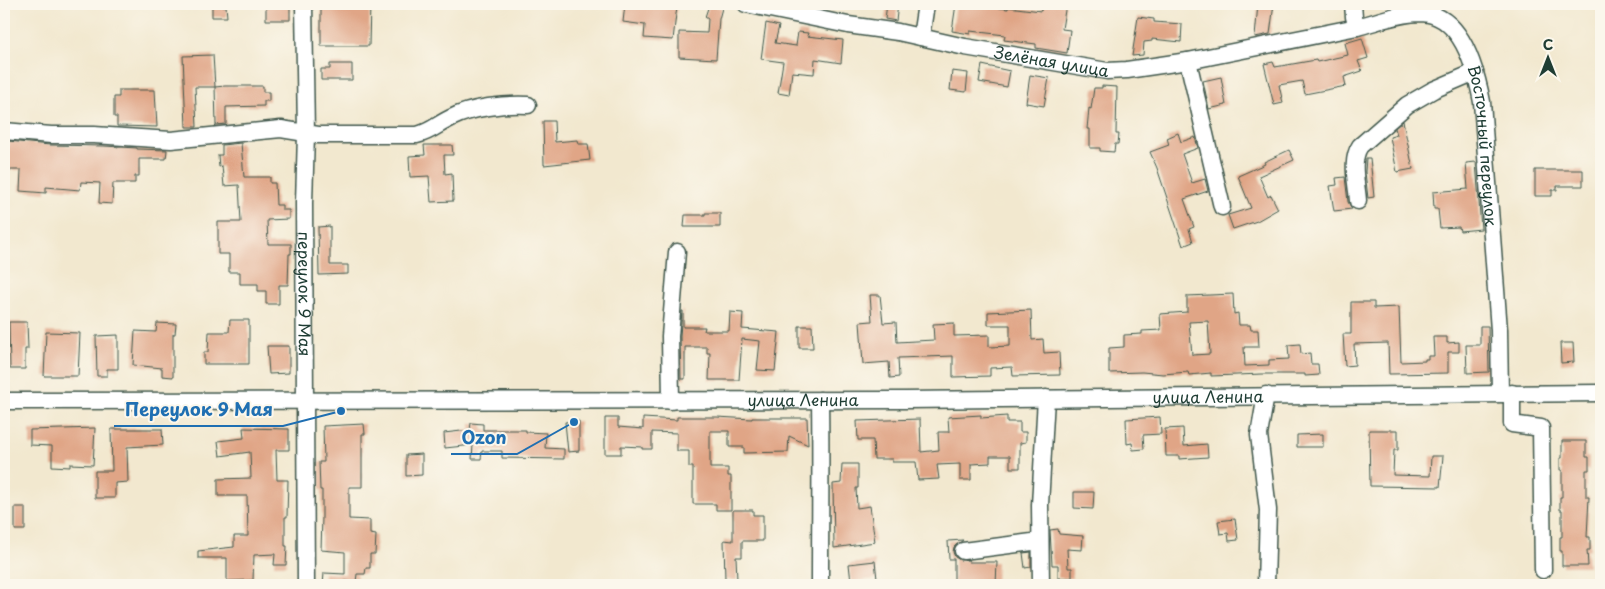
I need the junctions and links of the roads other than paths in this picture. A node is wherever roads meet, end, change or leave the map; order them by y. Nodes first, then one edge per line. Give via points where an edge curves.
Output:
1 (304, 4) edge
2 (746, 4) edge
3 (926, 4) edge
4 (1353, 4) edge
5 (1357, 27) junction
6 (921, 37) junction
7 (1188, 61) junction
8 (1475, 72) junction
9 (528, 105) dead end
10 (4, 131) edge
11 (306, 134) junction
12 (1358, 201) dead end
13 (1222, 207) dead end
14 (677, 252) dead end
15 (1506, 393) junction
16 (1601, 393) edge
17 (1266, 395) junction
18 (1046, 398) junction
19 (4, 400) edge
20 (820, 400) junction
21 (670, 401) junction
22 (304, 402) junction
23 (1040, 541) junction
24 (963, 551) dead end
25 (1543, 570) dead end
26 (306, 585) edge
27 (820, 585) edge
28 (1042, 585) edge
29 (1266, 585) edge

1 - 11 street, переулок 9 Мая
2 - 6 street, Зелёная улица
3 - 6 street
4 - 5 street
5 - 7 street, Зелёная улица
5 - 8 street, Восточный переулок via 1413,14 1435,16 1456,32 1468,51
6 - 7 street, Зелёная улица via 1101,70 1127,70
7 - 13 street
8 - 12 street via 1408,104 1360,146 1355,162
8 - 15 street, Восточный переулок via 1482,102
9 - 11 street via 510,104 460,114 429,132 417,135
10 - 11 street via 171,140 281,129
11 - 22 street, переулок 9 Мая
14 - 21 street via 670,336
15 - 16 street, улица Ленина
15 - 17 street, улица Ленина
15 - 25 street, Восточный переулок via 1512,424 1540,428
17 - 18 street, улица Ленина
17 - 29 street via 1258,435 1268,510
18 - 20 street, улица Ленина
18 - 23 street
19 - 22 street, улица Ленина
20 - 21 street, улица Ленина
20 - 27 street
21 - 22 street, улица Ленина
22 - 26 street, переулок 9 Мая
23 - 24 street
23 - 28 street

